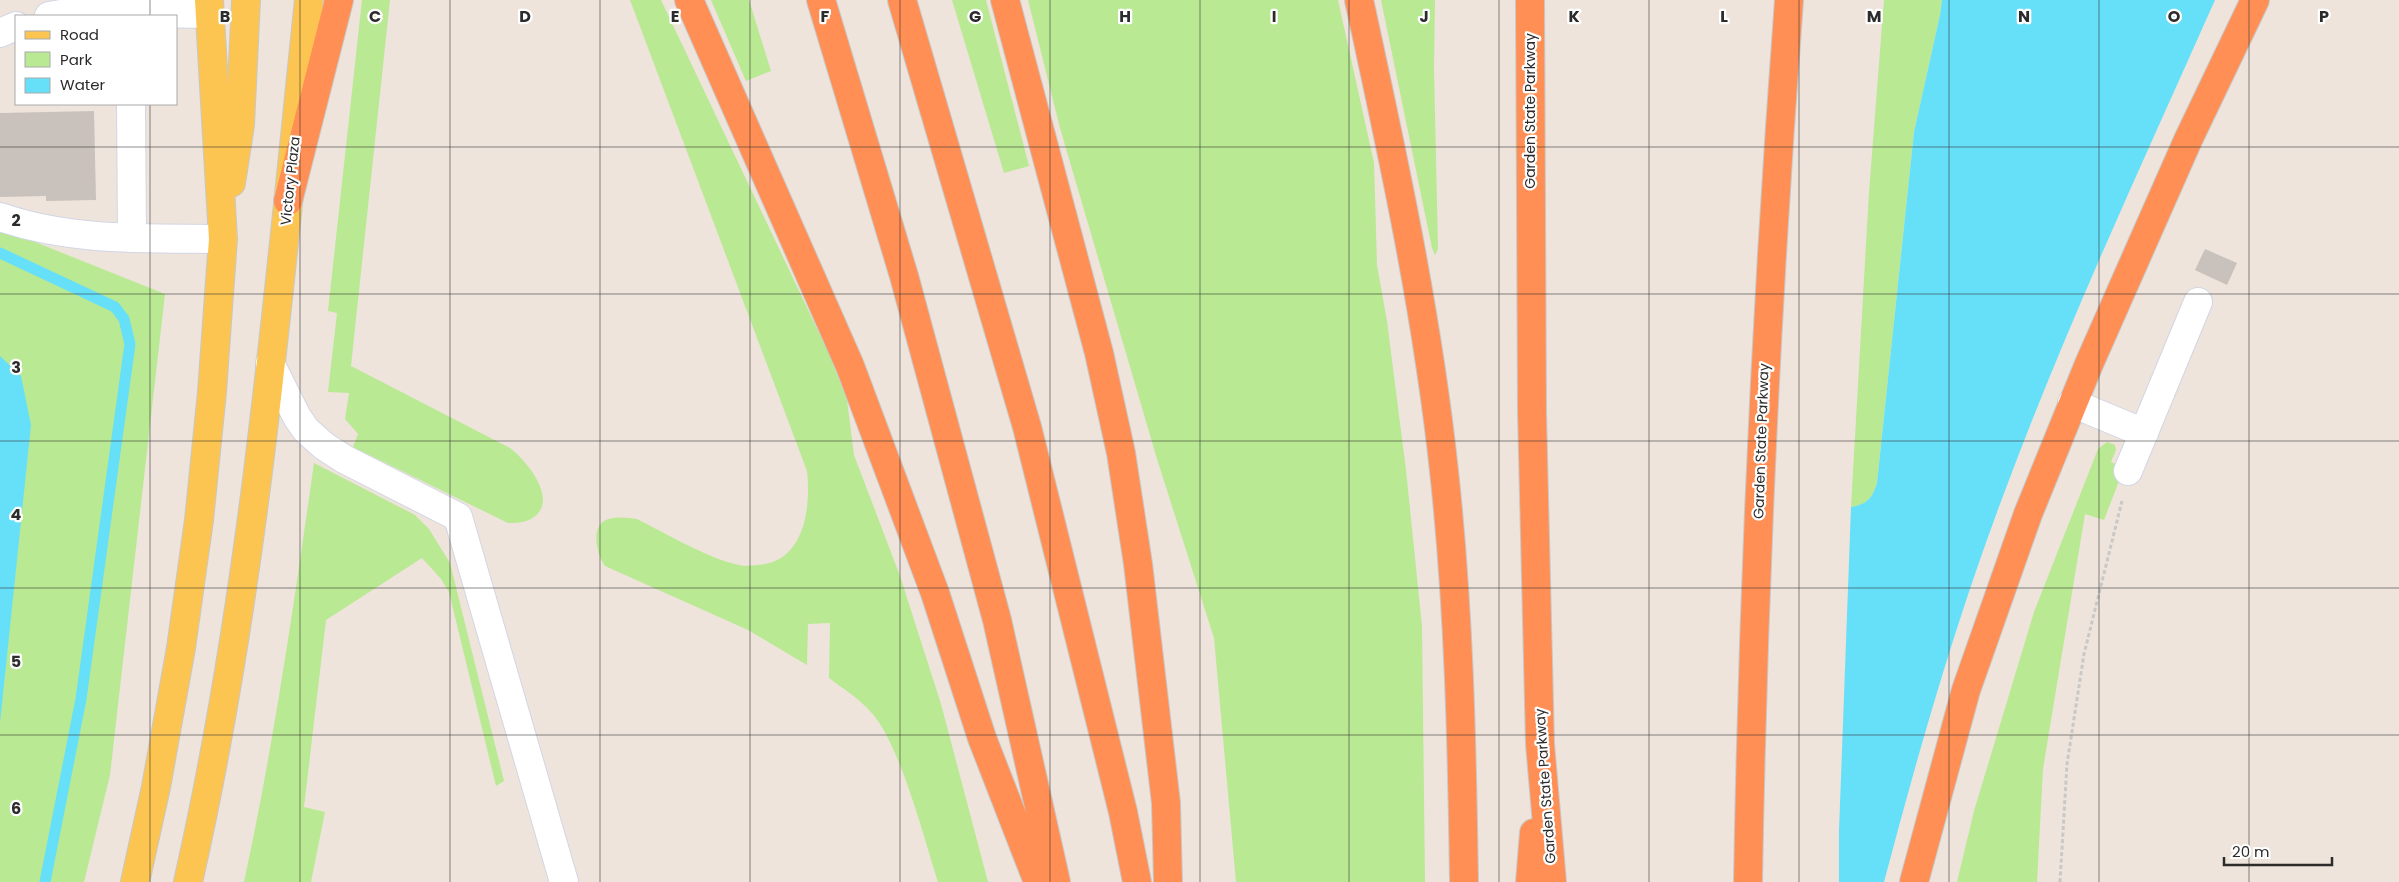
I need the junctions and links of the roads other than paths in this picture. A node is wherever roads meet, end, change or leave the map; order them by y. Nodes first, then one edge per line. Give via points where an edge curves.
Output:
1 (246, 0) edge
2 (309, 0) edge
3 (340, 0) edge
4 (689, 0) edge
5 (821, 0) edge
6 (902, 0) edge
7 (1005, 0) edge
8 (1360, 0) edge
9 (1530, 0) edge
10 (1789, 0) edge
11 (2255, 0) edge
12 (210, 7) edge
13 (56, 15) edge
14 (130, 15) edge
15 (15, 26) edge
16 (0, 33) edge
17 (131, 105) edge
18 (288, 201) junction
19 (0, 217) edge
20 (132, 238) junction
21 (223, 239) junction
22 (2198, 302) dead end
23 (270, 363) junction
24 (2072, 403) junction
25 (2144, 434) junction
26 (2128, 471) road end
27 (1540, 744) junction
28 (134, 882) edge
29 (188, 882) edge
30 (564, 882) edge
31 (1038, 882) edge
32 (1056, 882) edge
33 (1136, 882) edge
34 (1168, 882) edge
35 (1464, 882) edge
36 (1530, 882) edge
37 (1552, 882) edge
38 (1748, 882) edge
39 (1914, 882) edge

1 - 21 main road via 240,125
2 - 18 main road, Victory Plaza
3 - 18 highway
4 - 31 highway via 850,366 936,593 982,738
5 - 32 highway via 896,248 997,620
6 - 33 highway via 1027,427 1120,802
7 - 34 highway via 1099,354 1121,453 1138,564 1166,803
8 - 35 highway via 1411,246 1444,468 1457,627
9 - 27 highway, Garden State Parkway via 1532,413
10 - 38 highway, Garden State Parkway via 1760,450
11 - 24 highway via 2188,140
12 - 14 lane
12 - 21 main road
13 - 14 lane via 72,12
15 - 16 lane
17 - 20 lane
18 - 23 main road, Victory Plaza
19 - 20 lane via 58,232
20 - 21 lane
21 - 28 main road via 206,454 191,583 170,714
22 - 25 lane
23 - 29 main road, Victory Plaza via 235,642
23 - 30 lane via 297,417 324,446 458,517
24 - 25 lane
24 - 39 highway via 2024,523 1969,681
25 - 26 lane
27 - 36 highway
27 - 37 highway, Garden State Parkway

